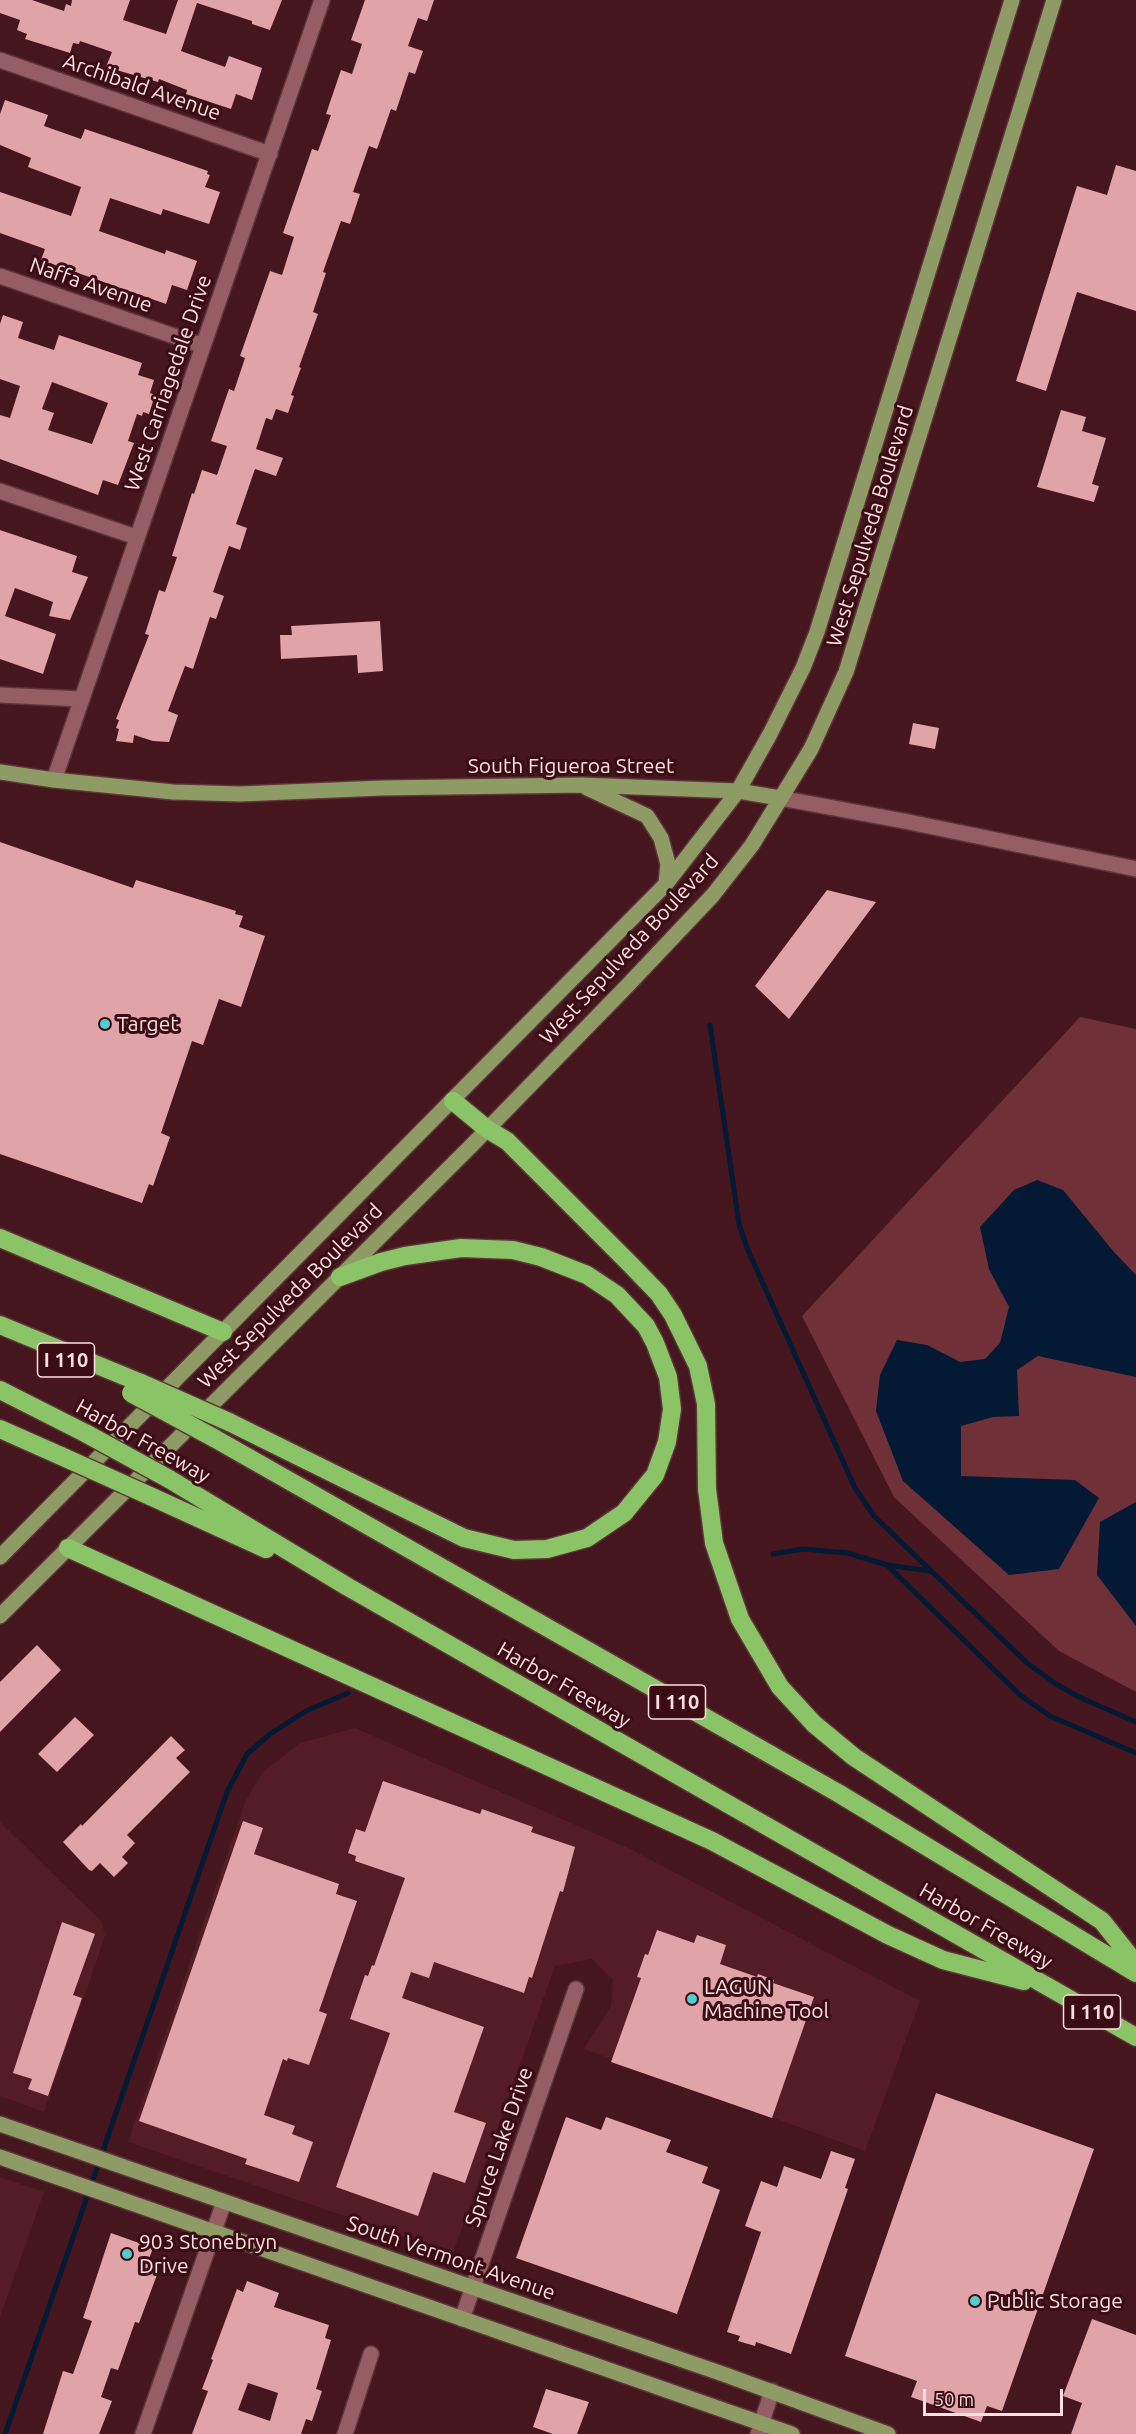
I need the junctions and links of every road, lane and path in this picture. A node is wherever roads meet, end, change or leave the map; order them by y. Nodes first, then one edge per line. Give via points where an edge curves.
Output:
1 (322, 0) edge
2 (1012, 0) edge
3 (1054, 0) edge
4 (0, 60) edge
5 (270, 154) junction
6 (0, 276) edge
7 (203, 346) junction
8 (0, 490) edge
9 (136, 537) junction
10 (0, 694) edge
11 (81, 699) junction
12 (0, 772) edge
13 (54, 780) junction
14 (582, 785) junction
15 (738, 791) junction
16 (780, 798) junction
17 (1136, 869) edge
18 (666, 884) junction
19 (453, 1101) junction
20 (487, 1129) junction
21 (0, 1238) edge
22 (340, 1277) junction
23 (0, 1326) edge
24 (223, 1332) junction
25 (136, 1388) junction
26 (0, 1390) edge
27 (0, 1429) edge
28 (68, 1548) junction
29 (0, 1557) edge
30 (348, 1587) junction
31 (0, 1616) edge
32 (1136, 1964) edge
33 (1136, 1973) edge
34 (1049, 1988) junction
35 (576, 1989) dead end
36 (1136, 2037) edge
37 (0, 2124) edge
38 (0, 2157) edge
39 (224, 2202) junction
40 (214, 2232) junction
41 (473, 2288) junction
42 (462, 2319) junction
43 (371, 2354) dead end
44 (772, 2391) junction
45 (760, 2429) edge
46 (143, 2434) edge
47 (345, 2434) edge
48 (792, 2434) edge
49 (888, 2434) edge

1 - 5 street, West Carriagedale Drive
2 - 15 main road, West Sepulveda Boulevard via 817,632 798,678
3 - 16 main road, West Sepulveda Boulevard via 846,672 811,749
4 - 5 street, Archibald Avenue
5 - 7 street, West Carriagedale Drive
6 - 7 street, Naffa Avenue
7 - 9 street, West Carriagedale Drive
8 - 9 street
9 - 11 street, West Carriagedale Drive
10 - 11 street
11 - 13 street, West Carriagedale Drive
12 - 13 main road, South Figueroa Street
13 - 14 main road, South Figueroa Street via 173,792 240,794
14 - 15 main road, South Figueroa Street
14 - 18 main road via 647,816 666,855
15 - 16 main road, South Figueroa Street
15 - 18 main road, West Sepulveda Boulevard
16 - 17 street, South Figueroa Street
16 - 20 main road, West Sepulveda Boulevard via 752,845 713,895
18 - 19 main road, West Sepulveda Boulevard
19 - 20 highway
19 - 24 main road, West Sepulveda Boulevard
20 - 22 main road, West Sepulveda Boulevard
20 - 32 highway via 507,1141 632,1265 659,1294 683,1333 698,1366 706,1404 707,1489 714,1543 740,1619 780,1687 814,1724 854,1757 1102,1921
21 - 24 highway
22 - 25 highway, bridge via 397,1258 461,1248 513,1250 586,1275 617,1295 646,1326 668,1377 672,1408 667,1442 655,1475 624,1514 587,1538 547,1549 514,1550 464,1538 229,1422
22 - 28 main road, West Sepulveda Boulevard
23 - 25 highway, Harbor Freeway / I 110
24 - 29 main road, West Sepulveda Boulevard
25 - 33 highway, Harbor Freeway / I 110, bridge via 214,1438 838,1793
26 - 30 highway, Harbor Freeway / I 110, bridge via 169,1479
27 - 30 highway, bridge
28 - 31 main road, West Sepulveda Boulevard
28 - 34 highway via 712,1841 924,1952
30 - 34 highway, Harbor Freeway / I 110
34 - 36 highway, Harbor Freeway / I 110
35 - 41 street, Spruce Lake Drive
37 - 39 main road, South Vermont Avenue
38 - 40 main road
39 - 40 street
39 - 41 main road, South Vermont Avenue
40 - 42 main road
40 - 46 street
41 - 42 street, Spruce Lake Drive
41 - 44 main road, South Vermont Avenue
42 - 45 main road
43 - 47 street
44 - 45 street
44 - 49 main road, South Vermont Avenue
45 - 48 main road

